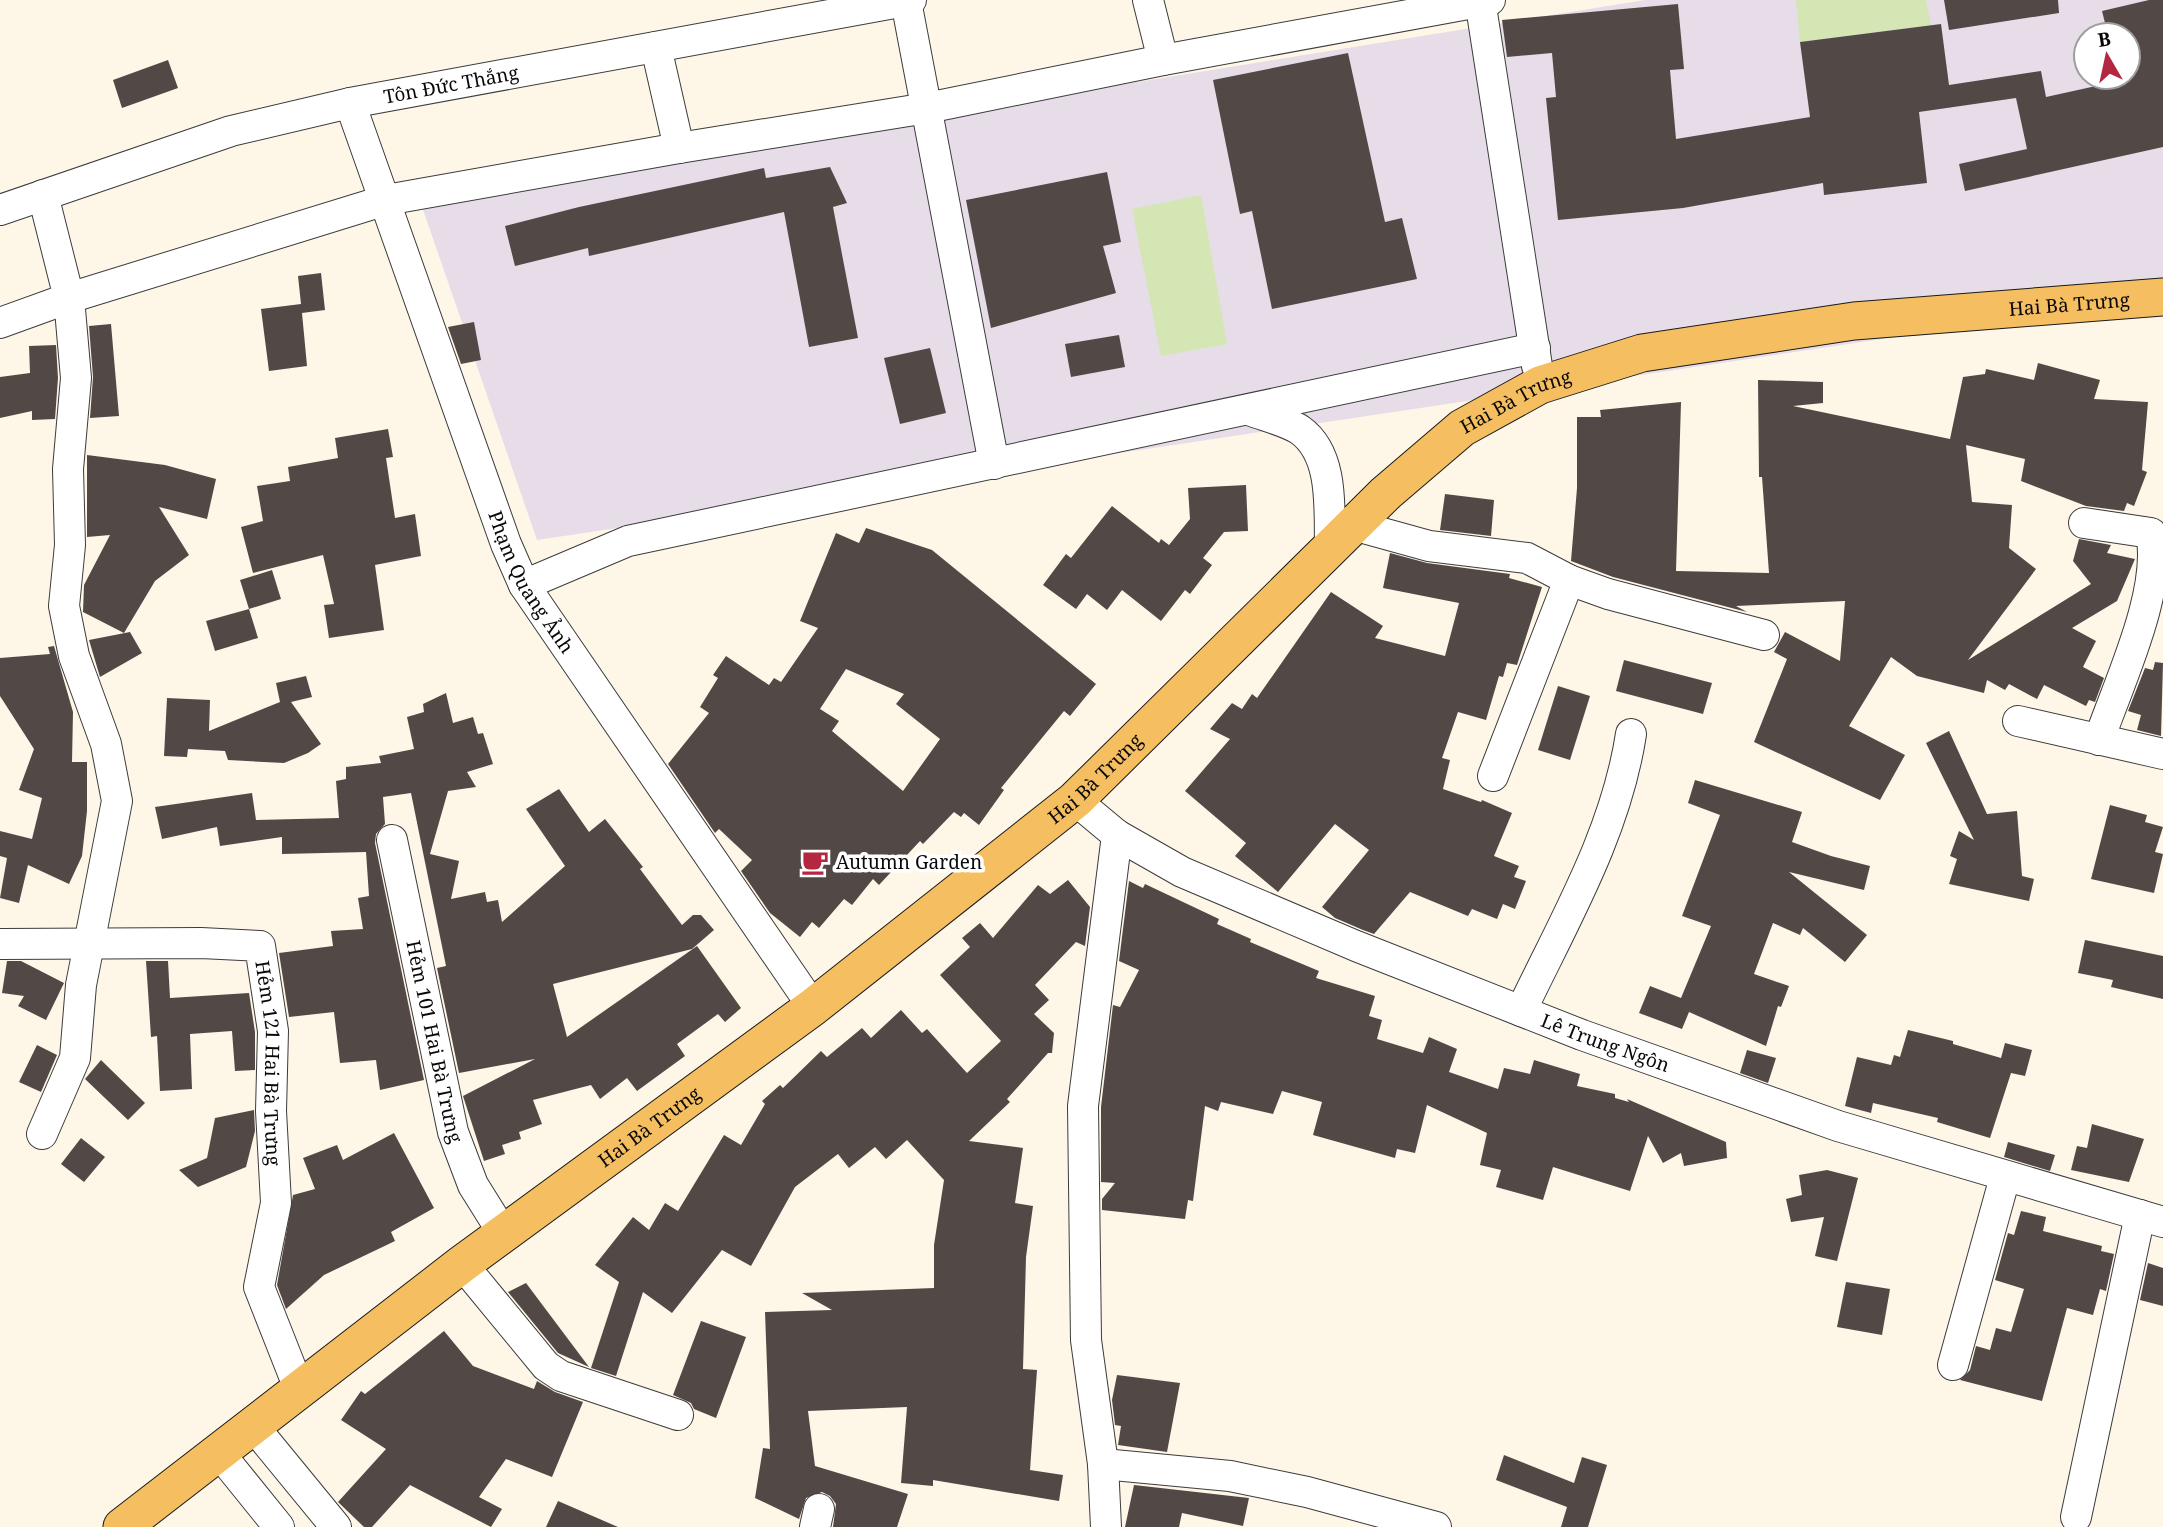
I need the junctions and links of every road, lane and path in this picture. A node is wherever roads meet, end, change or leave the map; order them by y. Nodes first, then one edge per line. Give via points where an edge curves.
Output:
1 (911, 0) edge
2 (1149, 0) edge
3 (906, 1) edge
4 (1484, 1) edge
5 (656, 47) junction
6 (1163, 60) junction
7 (351, 103) junction
8 (927, 108) junction
9 (679, 148) junction
10 (43, 195) junction
11 (386, 200) junction
12 (0, 210) edge
13 (2163, 297) edge
14 (69, 298) junction
15 (0, 323) edge
16 (1535, 348) junction
17 (1540, 385) junction
18 (1249, 410) junction
19 (994, 464) junction
20 (2084, 523) dead end
21 (1342, 537) junction
22 (1569, 580) junction
23 (524, 585) junction
24 (1764, 635) dead end
25 (2018, 721) dead end
26 (1632, 734) dead end
27 (2099, 740) junction
28 (2163, 754) edge
29 (1493, 776) dead end
30 (1075, 800) junction
31 (1117, 835) junction
32 (392, 840) dead end
33 (89, 943) junction
34 (0, 944) edge
35 (813, 1007) junction
36 (1521, 1011) junction
37 (42, 1134) dead end
38 (2005, 1177) junction
39 (2152, 1218) edge
40 (503, 1233) junction
41 (462, 1264) junction
42 (1953, 1366) dead end
43 (300, 1391) junction
44 (678, 1415) dead end
45 (254, 1427) junction
46 (220, 1454) junction
47 (1103, 1464) junction
48 (2076, 1517) dead end
49 (122, 1527) edge
50 (279, 1527) edge
51 (336, 1527) edge
52 (1106, 1527) edge
53 (1436, 1527) edge

1 - 3 street, Tôn Đức Thắng
2 - 6 street
3 - 5 street, Tôn Đức Thắng
3 - 8 street
4 - 6 street
4 - 16 street
5 - 7 street, Tôn Đức Thắng
5 - 9 street
6 - 8 street
7 - 10 street, Tôn Đức Thắng via 231,131
7 - 11 street, Phạm Quang Ảnh
8 - 9 street
8 - 19 street
9 - 11 street
10 - 12 street, Tôn Đức Thắng
10 - 14 street
11 - 14 street
11 - 23 street, Phạm Quang Ảnh
13 - 17 main road, Hai Bà Trưng via 1854,321 1642,353
14 - 15 street
14 - 33 street via 76,378 64,606 74,656 106,744 117,801
16 - 17 street
16 - 18 street
17 - 21 main road, Hai Bà Trưng via 1462,428
18 - 19 street
18 - 21 street via 1300,430 1318,451
19 - 23 street via 628,541
20 - 27 street via 2151,533 2156,556 2151,590
21 - 22 street via 1527,558
21 - 30 main road, Hai Bà Trưng
22 - 24 street
22 - 29 street
23 - 35 street, Phạm Quang Ảnh
25 - 27 street
26 - 36 street via 1625,779 1600,846
27 - 28 street
30 - 31 street, Lê Trung Ngôn
30 - 35 main road, Hai Bà Trưng
31 - 36 street, Lê Trung Ngôn via 1182,872
31 - 47 street via 1083,1106 1086,1340
32 - 40 street, Hẻm 101 Hai Bà Trưng via 450,1121 474,1185
33 - 34 street, Hẻm 121 Hai Bà Trưng
33 - 37 street via 75,1058
33 - 43 street, Hẻm 121 Hai Bà Trưng via 260,946 273,1031 276,1203 259,1287
35 - 40 main road, Hai Bà Trưng
36 - 38 street, Lê Trung Ngôn via 1838,1126
38 - 39 street, Lê Trung Ngôn
38 - 42 street
39 - 48 street
40 - 41 main road, Hai Bà Trưng
41 - 43 main road, Hai Bà Trưng
41 - 44 street via 546,1366 561,1376
43 - 45 main road, Hai Bà Trưng
45 - 46 main road, Hai Bà Trưng
45 - 51 street
46 - 49 main road, Hai Bà Trưng
46 - 50 street
47 - 52 street
47 - 53 street via 1230,1476

